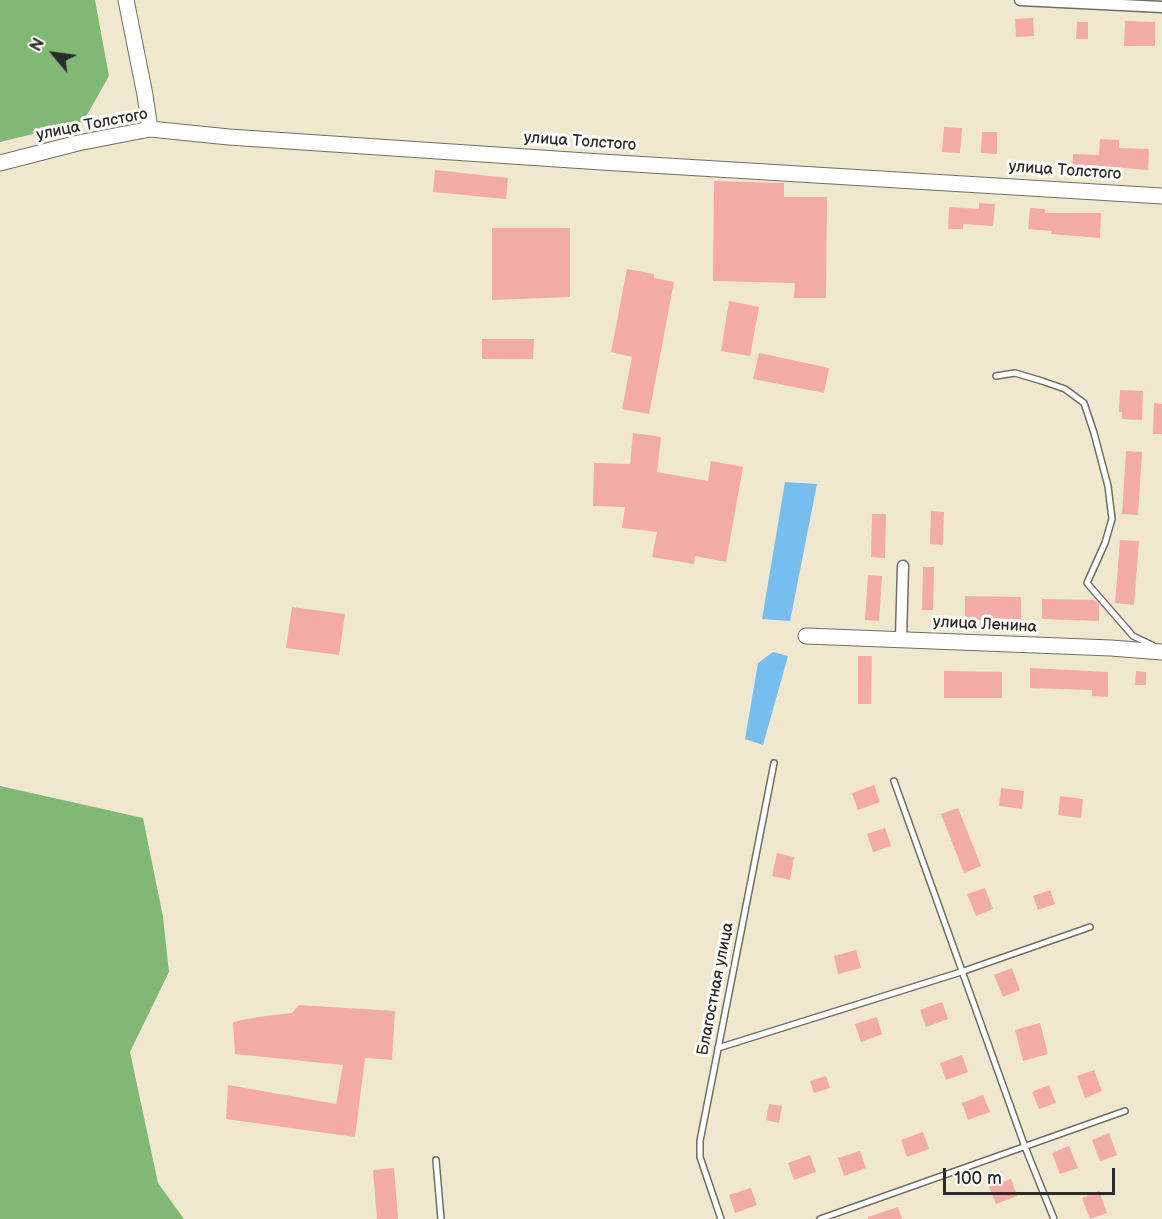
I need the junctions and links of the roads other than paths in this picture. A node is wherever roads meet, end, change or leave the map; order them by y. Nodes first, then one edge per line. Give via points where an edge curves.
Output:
1 (126, 0) edge
2 (1020, 0) edge
3 (1162, 7) edge
4 (150, 129) junction
5 (0, 163) edge
6 (1162, 195) edge
7 (996, 376) dead end
8 (903, 566) dead end
9 (806, 636) dead end
10 (901, 639) junction
11 (1162, 651) edge
12 (774, 763) dead end
13 (894, 781) dead end
14 (1090, 927) dead end
15 (961, 972) junction
16 (718, 1048) junction
17 (1125, 1111) dead end
18 (1025, 1147) junction
19 (436, 1160) dead end
20 (441, 1219) edge
21 (721, 1219) edge
22 (820, 1219) edge
23 (1054, 1219) edge

1 - 4 street
2 - 3 street
4 - 5 street, улица Толстого
4 - 6 street, улица Толстого via 555,159
7 - 11 lane via 1015,373 1042,381 1065,389 1084,403 1108,486 1112,519 1087,583 1132,636
8 - 10 street
9 - 10 street, улица Ленина
10 - 11 street, улица Ленина
12 - 16 lane, Благостная улица
13 - 15 lane
14 - 15 lane
15 - 16 lane
15 - 18 lane
16 - 21 lane, Благостная улица via 700,1157
17 - 18 lane
18 - 22 lane
18 - 23 lane
19 - 20 lane

